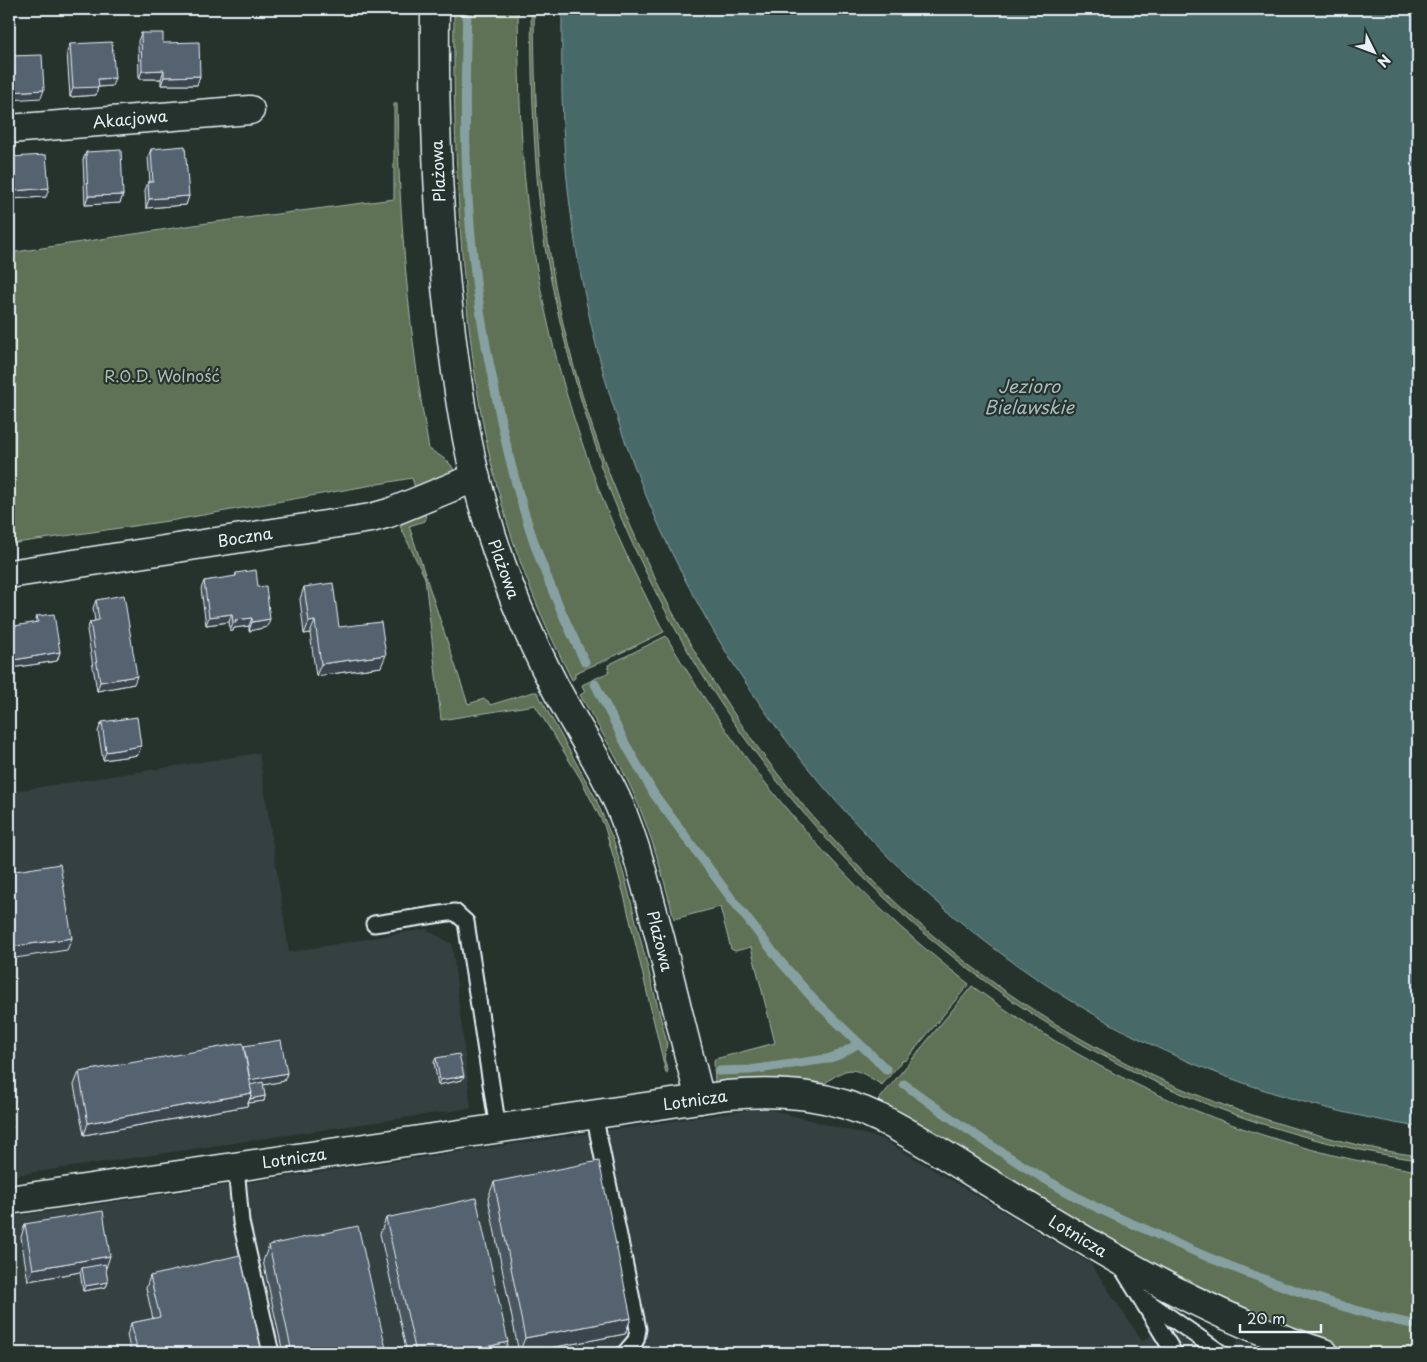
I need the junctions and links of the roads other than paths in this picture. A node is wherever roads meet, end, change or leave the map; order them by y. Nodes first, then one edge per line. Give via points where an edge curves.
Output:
1 (435, 9) edge
2 (250, 110) dead end
3 (9, 129) edge
4 (476, 480) junction
5 (9, 574) edge
6 (374, 924) dead end
7 (700, 1099) junction
8 (594, 1114) junction
9 (498, 1128) junction
10 (236, 1167) junction
11 (9, 1200) edge
12 (1118, 1260) junction
13 (1139, 1295) junction
14 (271, 1353) edge
15 (625, 1353) edge
16 (1174, 1353) edge
17 (1221, 1353) edge
18 (1324, 1353) edge

1 - 4 street, Plażowa via 436,118 449,317 457,385
2 - 3 street, Akacjowa
4 - 5 street, Boczna via 371,518
4 - 7 street, Plażowa via 510,589 526,626 629,829
6 - 9 lane via 455,912 466,922
7 - 8 street, Lotnicza
7 - 12 street, Lotnicza via 776,1092 812,1096 857,1108 900,1128
8 - 9 street, Lotnicza
8 - 15 lane via 638,1328 636,1340
9 - 10 street, Lotnicza
10 - 11 street, Lotnicza
10 - 14 lane via 241,1222
12 - 13 lane
12 - 18 street, Lotnicza via 1211,1310
13 - 16 lane
13 - 17 lane

